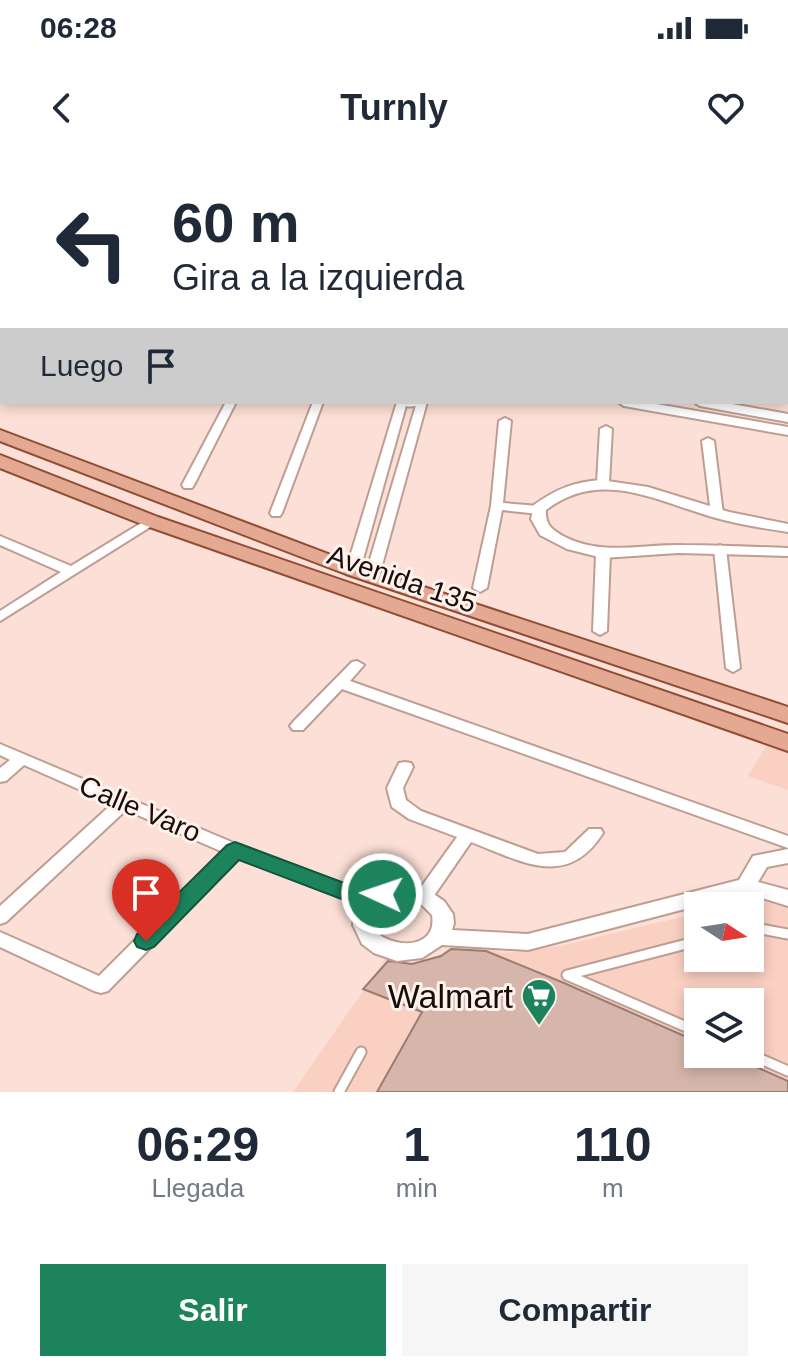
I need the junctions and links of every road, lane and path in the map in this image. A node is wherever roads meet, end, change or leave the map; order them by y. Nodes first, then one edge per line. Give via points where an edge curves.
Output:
1 (230, 404) edge
2 (317, 404) edge
3 (402, 404) edge
4 (419, 404) edge
5 (635, 404) edge
6 (711, 404) edge
7 (788, 418) edge
8 (505, 421) dead end
9 (606, 429) dead end
10 (788, 431) edge
11 (0, 435) edge
12 (708, 441) dead end
13 (0, 461) edge
14 (603, 483) junction
15 (188, 485) dead end
16 (497, 506) junction
17 (539, 510) junction
18 (276, 513) dead end
19 (717, 514) junction
20 (151, 521) junction
21 (788, 528) edge
22 (0, 540) edge
23 (361, 544) junction
24 (380, 546) junction
25 (720, 549) junction
26 (788, 552) edge
27 (603, 554) junction
28 (70, 571) junction
29 (362, 573) junction
30 (480, 588) dead end
31 (0, 617) edge
32 (600, 631) dead end
33 (357, 665) dead end
34 (733, 668) dead end
35 (340, 683) junction
36 (788, 715) edge
37 (298, 726) dead end
38 (788, 743) edge
39 (0, 749) edge
40 (22, 758) junction
41 (405, 767) dead end
42 (0, 777) edge
43 (124, 802) junction
44 (595, 833) dead end
45 (468, 834) junction
46 (788, 842) edge
47 (235, 850) junction
48 (788, 856) edge
49 (746, 886) junction
50 (425, 895) junction
51 (788, 898) edge
52 (370, 901) junction
53 (0, 917) edge
54 (764, 930) edge
55 (788, 934) edge
56 (438, 937) junction
57 (0, 939) edge
58 (684, 945) edge
59 (684, 1026) edge
60 (361, 1052) dead end
61 (764, 1061) edge
62 (788, 1071) edge
63 (339, 1092) edge

1 - 15 street
2 - 18 street
3 - 23 street
4 - 24 street
5 - 10 street
6 - 7 street
8 - 16 street
9 - 14 street
11 - 29 main road, Avenida 135
12 - 19 street
13 - 20 main road, Avenida 135
14 - 17 street via 568,488 548,498
14 - 19 street via 642,489
16 - 17 street
16 - 30 street
17 - 27 street via 545,532
19 - 21 street
20 - 28 street
20 - 38 main road, Avenida 135
22 - 28 street
23 - 24 street
23 - 29 street
24 - 29 street
25 - 26 street
25 - 27 street
25 - 34 street
27 - 32 street
28 - 31 street
29 - 36 main road, Avenida 135
33 - 35 street
35 - 37 street
35 - 46 street
39 - 40 street, Calle Varo
40 - 42 street
40 - 43 street, Calle Varo
41 - 45 street via 395,788 398,803 415,815
43 - 47 street, Calle Varo
43 - 53 street
44 - 45 street via 573,858 557,862 537,860
45 - 50 street
47 - 52 street, Calle Varo
47 - 57 street via 101,986
48 - 49 street via 760,861
49 - 51 street
49 - 56 street via 528,942
50 - 52 street via 396,890
50 - 56 street via 442,914
52 - 56 street via 361,925 379,947 411,952
54 - 55 lane
58 - 59 lane via 567,975
60 - 63 lane
61 - 62 lane

